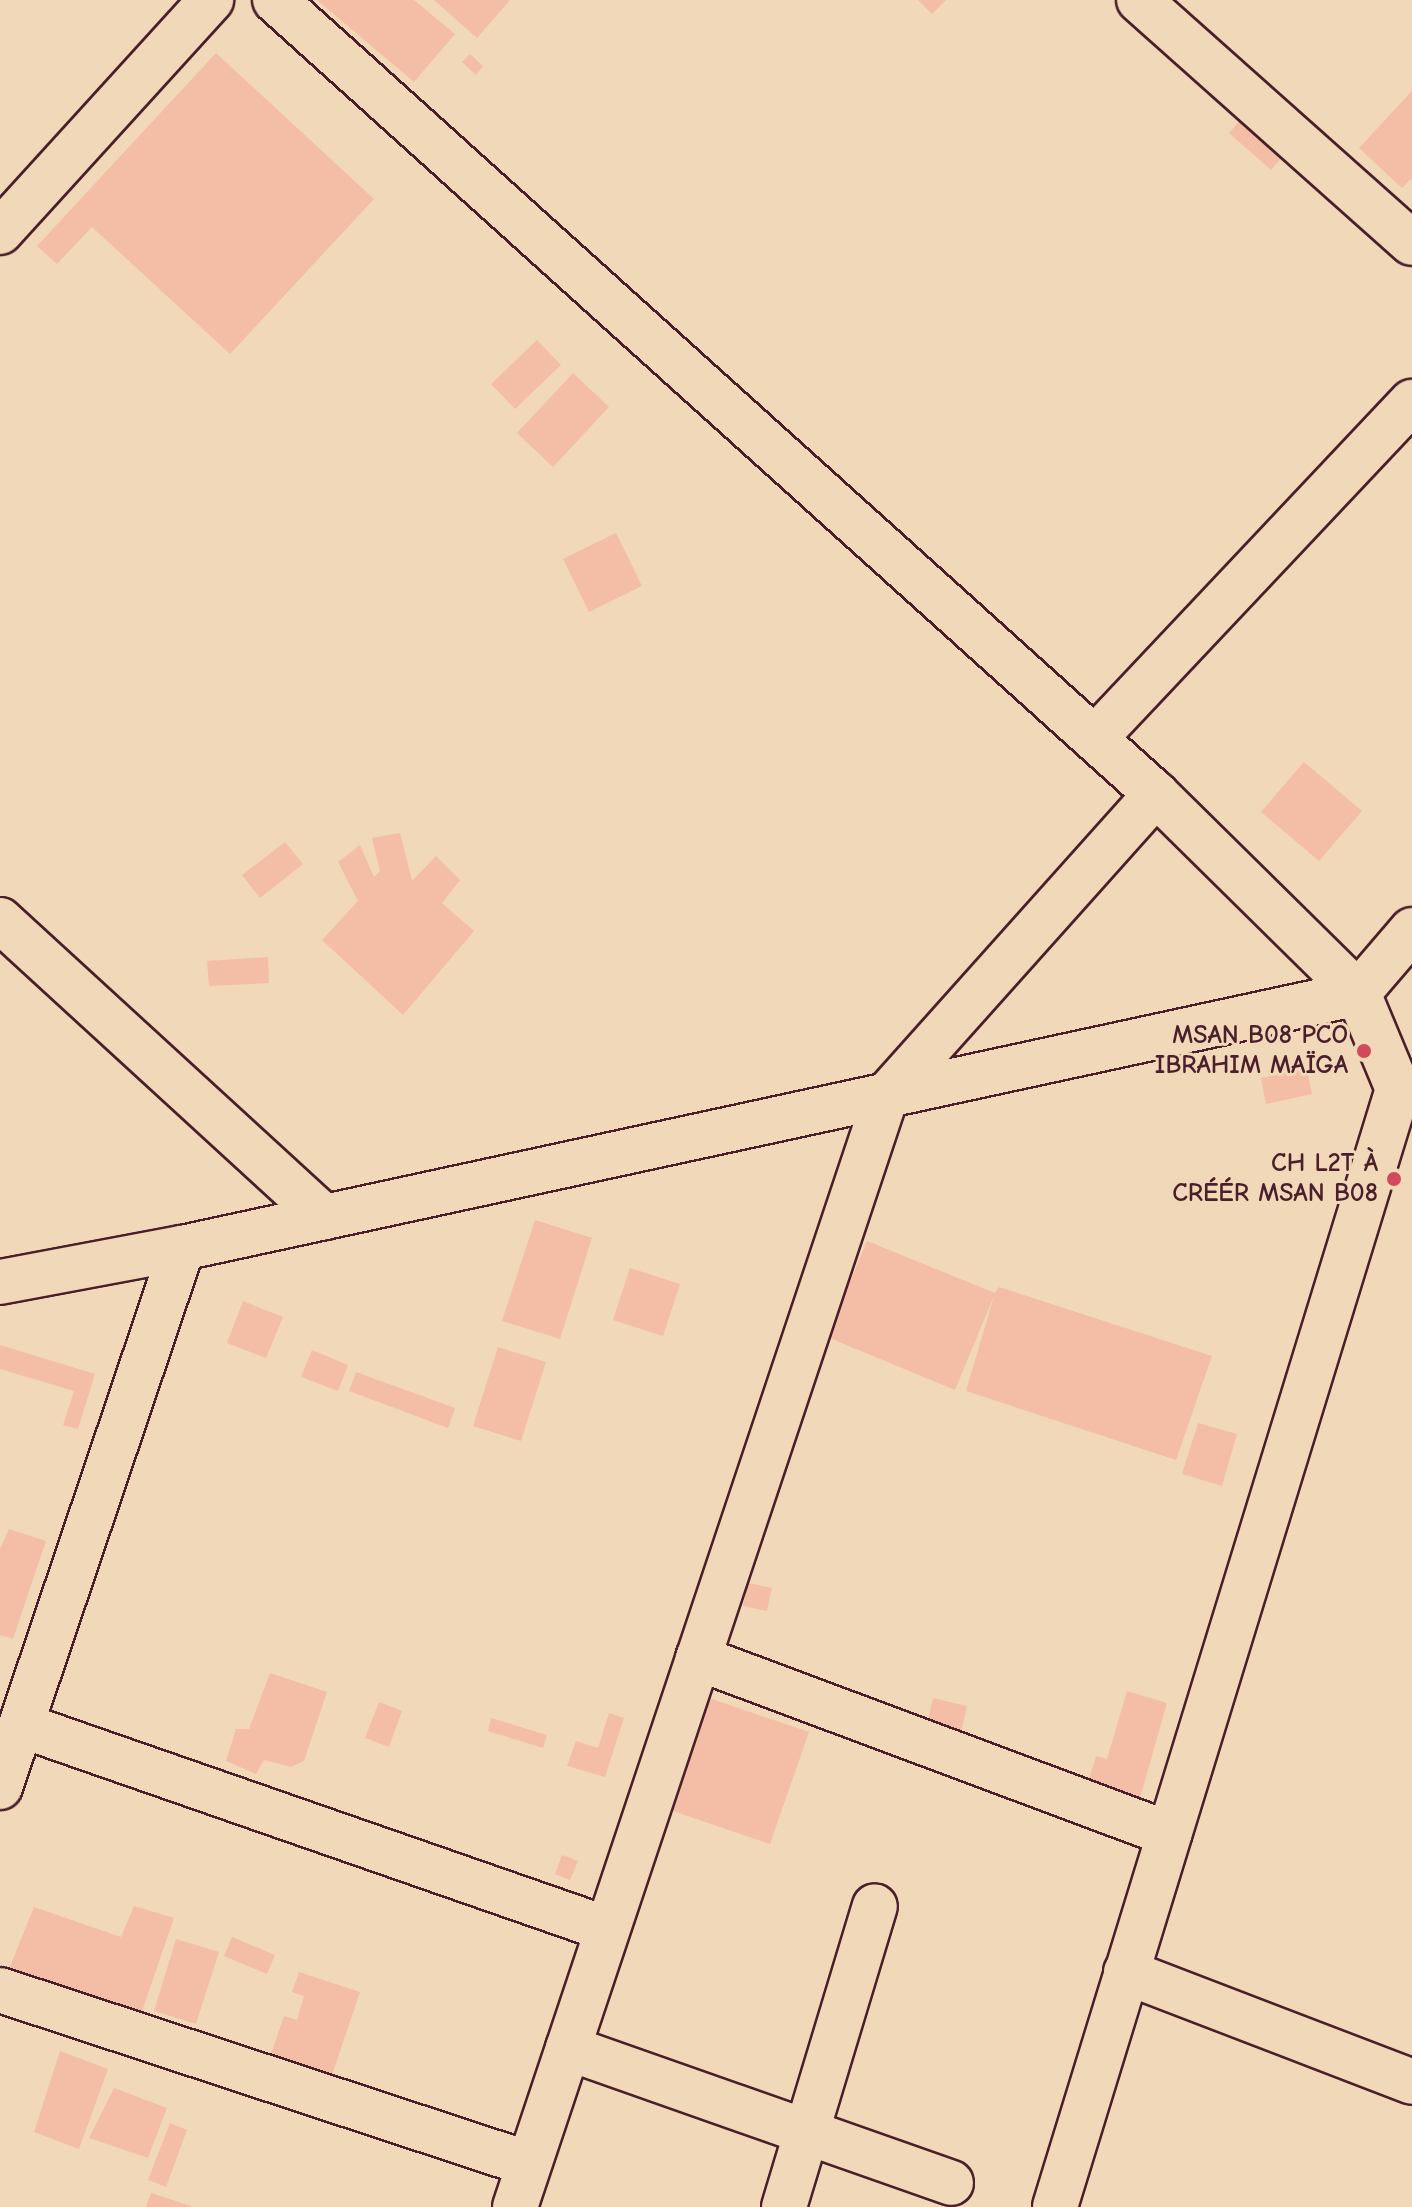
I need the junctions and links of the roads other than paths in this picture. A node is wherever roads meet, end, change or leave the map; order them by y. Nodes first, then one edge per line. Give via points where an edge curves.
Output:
1 (211, 0) edge
2 (275, 0) edge
3 (1139, 0) edge
4 (0, 232) edge
5 (1412, 243) edge
6 (1412, 402) edge
7 (1095, 738) junction
8 (1156, 794) junction
9 (0, 920) edge
10 (1412, 930) edge
11 (1358, 993) junction
12 (1405, 1092) edge
13 (886, 1096) junction
14 (324, 1217) junction
15 (182, 1248) junction
16 (0, 1282) edge
17 (698, 1658) junction
18 (21, 1725) junction
19 (2, 1776) edge
20 (1169, 1834) junction
21 (875, 1906) dead end
22 (607, 1929) junction
23 (1126, 1972) junction
24 (0, 1990) edge
25 (568, 2048) junction
26 (1412, 2082) edge
27 (805, 2132) junction
28 (529, 2164) junction
29 (951, 2183) dead end
30 (515, 2207) edge
31 (784, 2207) edge
32 (1055, 2207) edge

1 - 4 street
2 - 7 street
3 - 5 street
6 - 7 street
7 - 8 street
8 - 11 street
8 - 13 street
9 - 14 street
10 - 11 street
11 - 12 street
11 - 13 street
12 - 20 street
13 - 14 street
13 - 17 street
14 - 15 street
15 - 16 street
15 - 18 street
17 - 20 street
17 - 22 street
18 - 19 street
18 - 22 street
20 - 23 street
21 - 27 street
22 - 25 street
23 - 26 street
23 - 32 street
24 - 28 street
25 - 27 street
25 - 28 street
27 - 29 street
27 - 31 street
28 - 30 street

